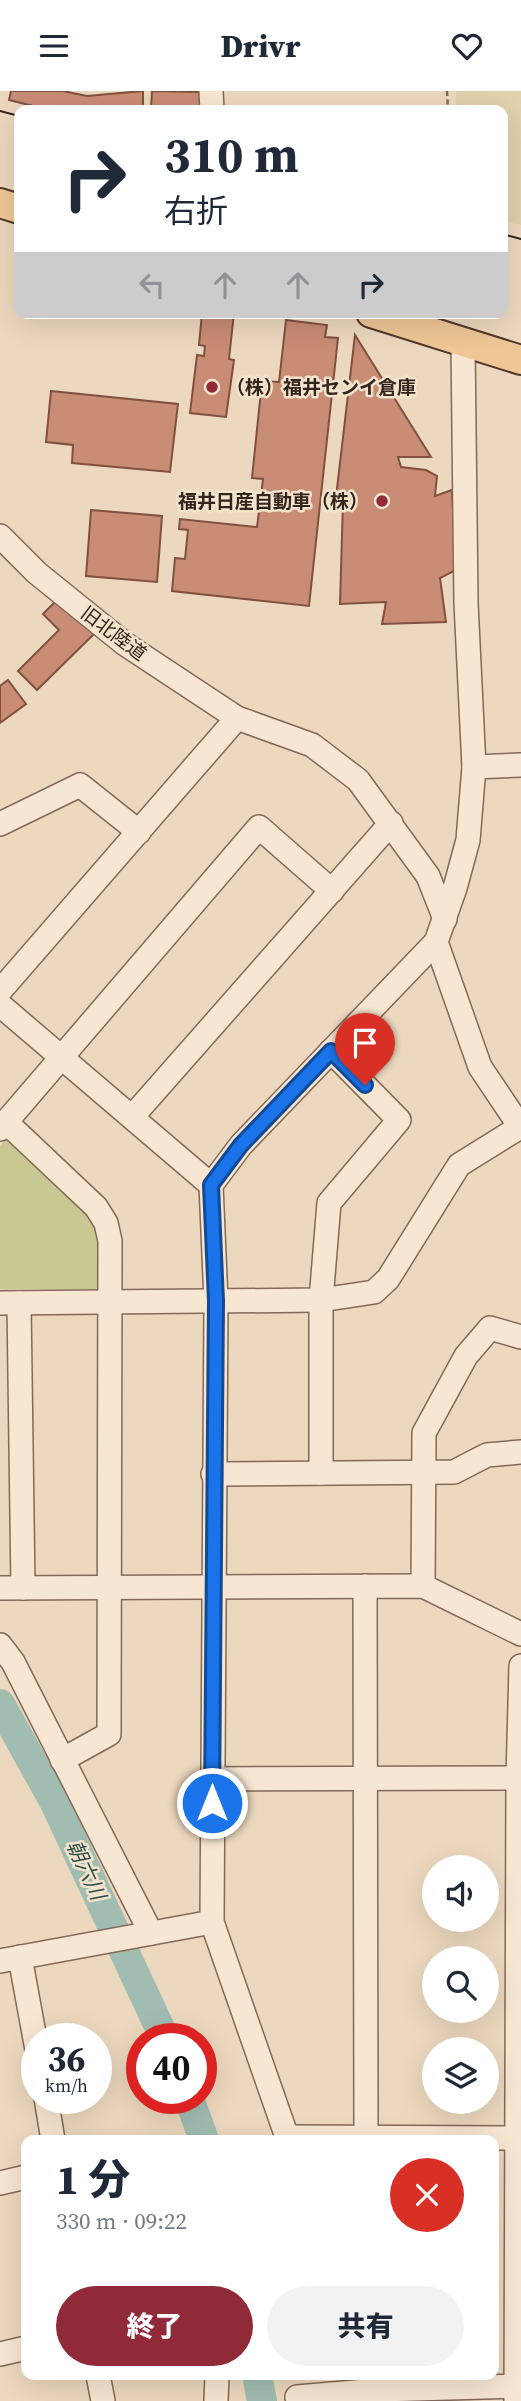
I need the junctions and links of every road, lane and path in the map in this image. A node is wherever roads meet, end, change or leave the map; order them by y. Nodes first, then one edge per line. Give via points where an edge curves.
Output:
1 (389, 319) edge
2 (463, 343) junction
3 (521, 360) edge
4 (0, 535) edge
5 (237, 718) junction
6 (521, 765) edge
7 (474, 767) junction
8 (391, 823) junction
9 (0, 824) edge
10 (139, 832) junction
11 (332, 891) junction
12 (445, 919) junction
13 (436, 942) junction
14 (0, 991) edge
15 (0, 1005) edge
16 (331, 1051) junction
17 (61, 1056) junction
18 (132, 1117) junction
19 (3, 1126) edge
20 (521, 1128) edge
21 (211, 1185) junction
22 (321, 1300) junction
23 (216, 1301) junction
24 (110, 1302) junction
25 (9, 1303) edge
26 (521, 1337) edge
27 (521, 1452) edge
28 (425, 1472) junction
29 (321, 1473) junction
30 (213, 1474) junction
31 (365, 1586) junction
32 (423, 1586) junction
33 (109, 1587) junction
34 (213, 1587) junction
35 (11, 1588) edge
36 (521, 1633) edge
37 (0, 1645) edge
38 (521, 1666) edge
39 (62, 1760) junction
40 (519, 1778) edge
41 (212, 1779) junction
42 (364, 1779) junction
43 (212, 1922) junction
44 (147, 1933) junction
45 (10, 1959) edge
46 (29, 2023) edge
47 (49, 2114) edge
48 (52, 2135) edge
49 (287, 2135) edge
50 (366, 2135) edge
51 (499, 2138) edge
52 (517, 2138) junction
53 (21, 2178) edge
54 (0, 2183) edge
55 (519, 2258) edge
56 (21, 2349) edge
57 (0, 2354) edge
58 (99, 2380) edge
59 (217, 2380) edge
60 (376, 2382) edge
61 (518, 2391) edge
62 (103, 2401) edge
63 (216, 2401) edge
64 (298, 2401) edge

1 - 2 main road
2 - 3 main road
2 - 7 street
4 - 5 street, 旧北陸道 via 37,573 125,644
5 - 8 street, 旧北陸道 via 312,745 358,781
5 - 10 street
6 - 7 street
7 - 12 street via 468,840
8 - 11 street
8 - 12 street, 旧北陸道 via 428,876
9 - 10 street via 80,785
10 - 14 street
11 - 17 street via 259,827
11 - 18 street
12 - 13 street
13 - 16 street
13 - 20 street via 481,1067
15 - 17 street
16 - 21 street via 241,1145
16 - 22 street via 399,1120 329,1203
17 - 18 street
17 - 19 street
18 - 21 street
19 - 24 street via 96,1207 106,1223
20 - 22 street via 459,1165 388,1279 374,1292
21 - 23 street
22 - 23 street
22 - 29 street
23 - 24 street
23 - 30 street
24 - 25 street
24 - 33 street
25 - 35 street
26 - 28 street via 490,1328 466,1356 424,1433
27 - 28 street via 487,1455 454,1472
28 - 29 street
28 - 32 street
29 - 30 street
30 - 34 street
31 - 32 street
31 - 34 street
31 - 42 street
32 - 36 street
33 - 34 street
33 - 35 street
33 - 39 street via 109,1734
34 - 41 street
37 - 39 street
38 - 40 street
39 - 44 street
40 - 42 street
40 - 52 street
41 - 42 street
41 - 43 street
42 - 50 street
43 - 44 street
43 - 49 street
44 - 45 street
45 - 46 street
47 - 48 street
51 - 52 street
52 - 55 street
53 - 54 street
55 - 61 street
56 - 57 street
58 - 62 street
59 - 63 street
60 - 61 street
60 - 64 street via 297,2397

